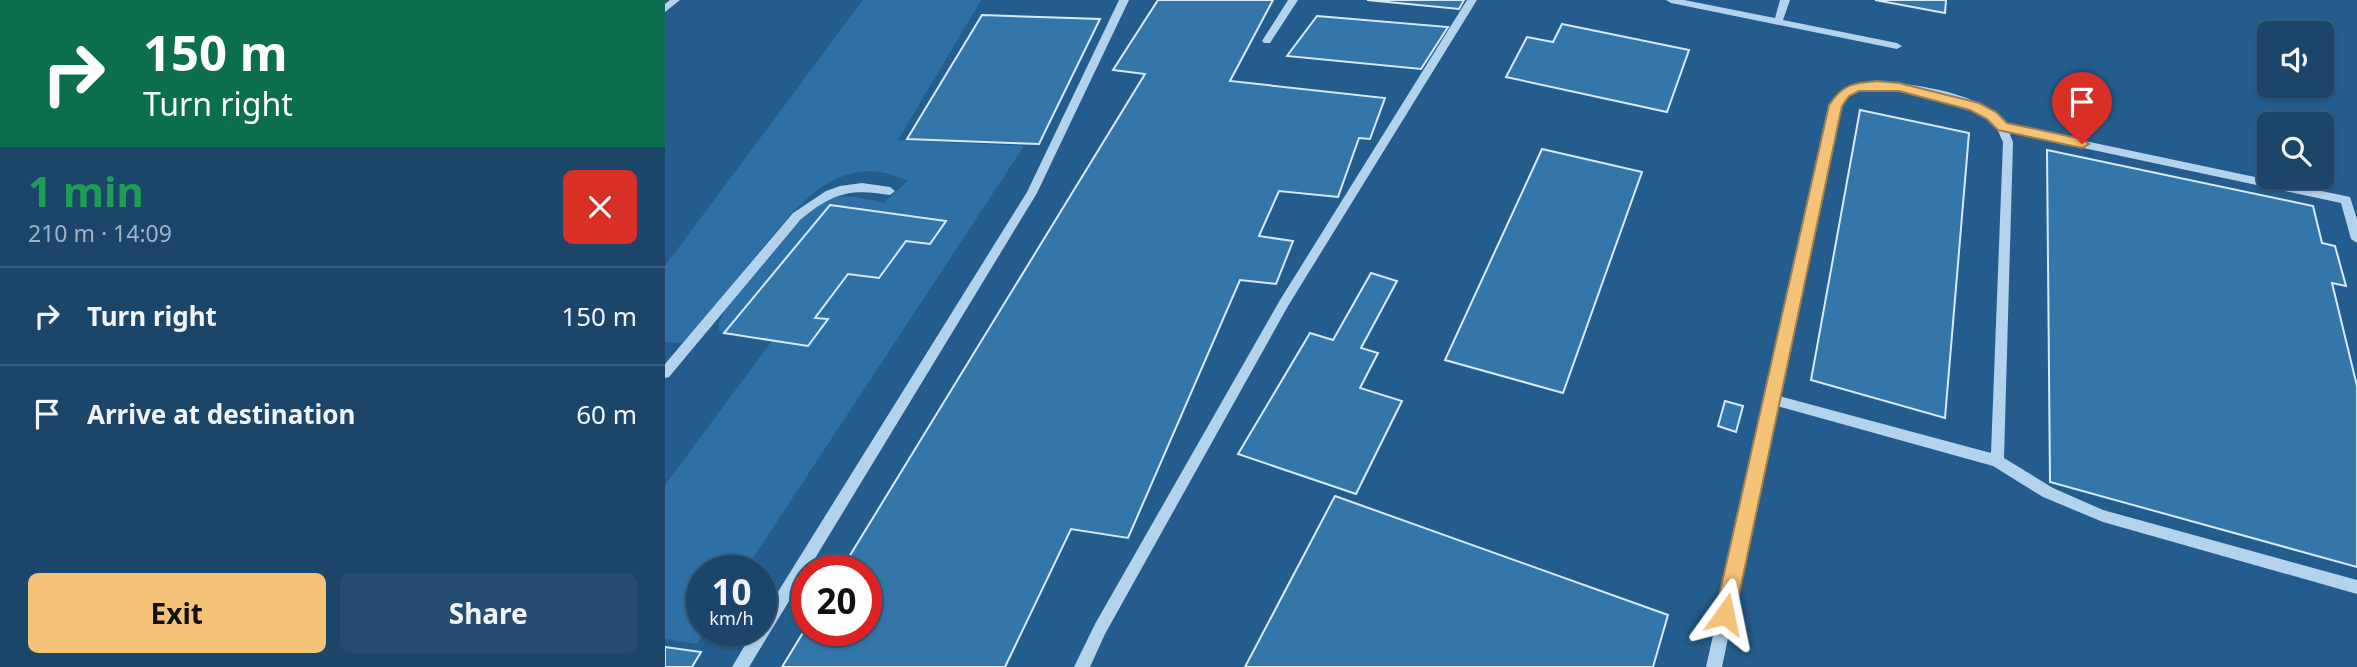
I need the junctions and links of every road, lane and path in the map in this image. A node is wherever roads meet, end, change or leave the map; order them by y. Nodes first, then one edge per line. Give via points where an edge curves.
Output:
1 (675, 0) edge
2 (1124, 0) edge
3 (1293, 0) edge
4 (1472, 0) edge
5 (1671, 0) edge
6 (1785, 0) edge
7 (665, 9) edge
8 (1778, 22) junction
9 (1267, 41) dead end
10 (1897, 46) dead end
11 (2002, 127) junction
12 (890, 191) dead end
13 (2357, 239) edge
14 (665, 373) edge
15 (1771, 399) junction
16 (1997, 461) junction
17 (2357, 587) edge
18 (740, 667) edge
19 (1081, 667) edge
20 (1714, 667) edge

1 - 7 lane
2 - 18 lane via 1033,194
3 - 9 lane
4 - 19 lane via 1284,303
5 - 8 lane
6 - 8 lane
8 - 10 lane
11 - 13 lane via 2346,200
11 - 15 lane via 1974,106 1899,87 1857,87 1844,93 1835,105
11 - 16 lane via 2008,142
12 - 14 lane via 849,186 816,200 797,216
15 - 16 lane
15 - 20 lane
16 - 17 lane via 2030,485 2103,516

